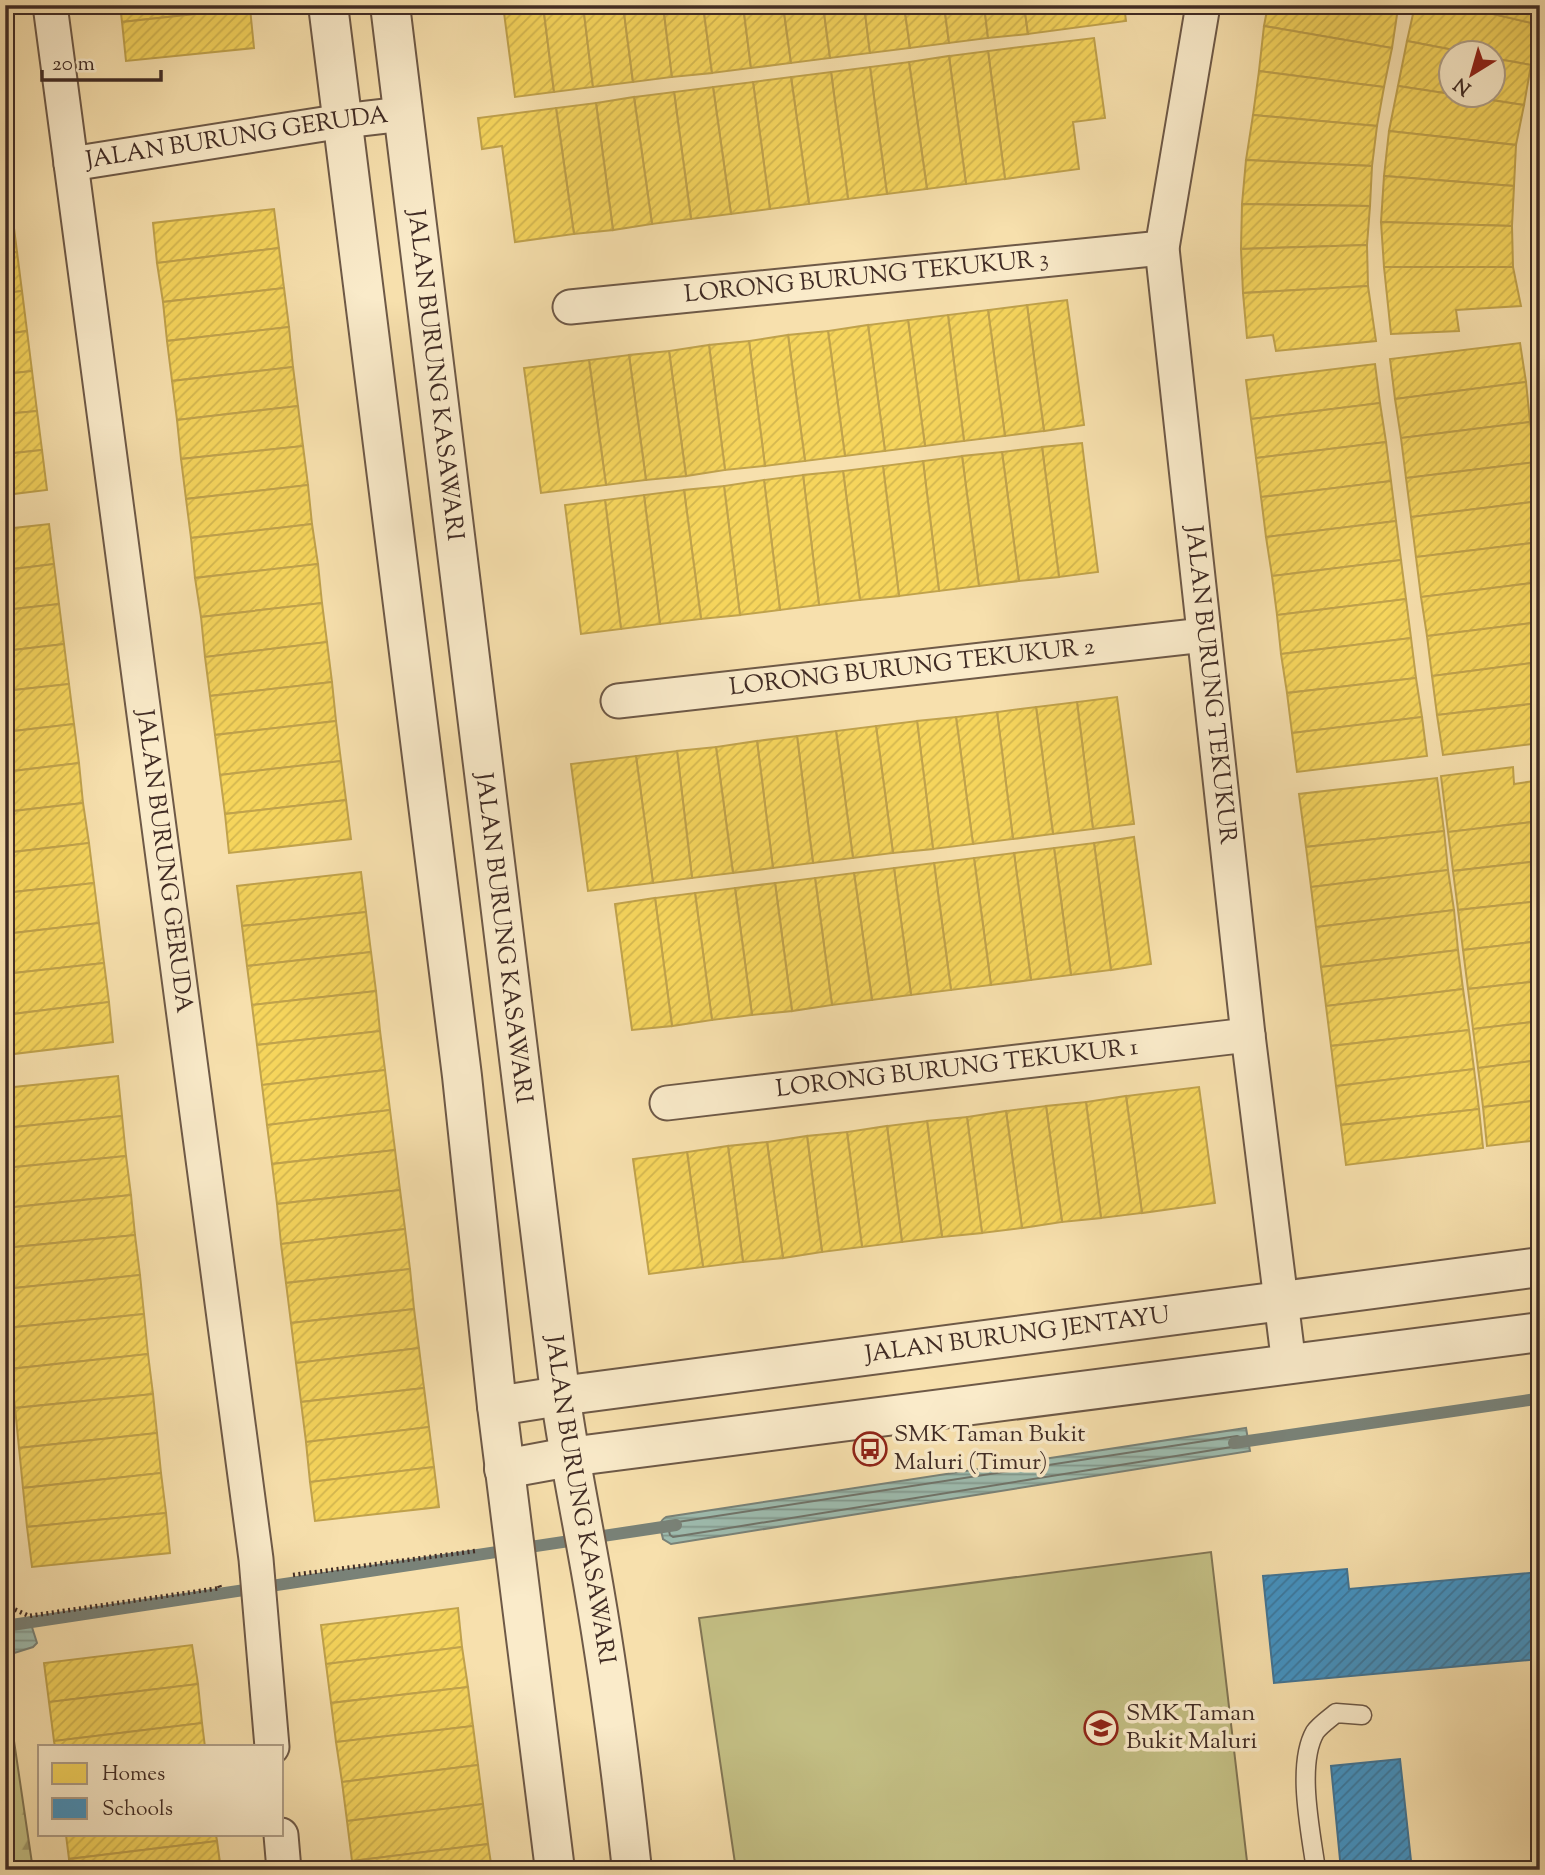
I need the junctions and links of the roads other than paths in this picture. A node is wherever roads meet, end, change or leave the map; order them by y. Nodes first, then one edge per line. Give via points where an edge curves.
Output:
1 (50, 5) edge
2 (328, 5) edge
3 (390, 5) edge
4 (1203, 5) edge
5 (403, 114) junction
6 (343, 121) junction
7 (71, 164) junction
8 (1162, 248) junction
9 (570, 307) dead end
10 (1204, 635) junction
11 (618, 701) dead end
12 (1248, 1035) junction
13 (667, 1103) dead end
14 (1540, 1267) edge
15 (1280, 1301) junction
16 (1540, 1332) edge
17 (1289, 1365) junction
18 (561, 1396) junction
19 (496, 1406) junction
20 (569, 1457) junction
21 (504, 1469) junction
22 (1362, 1715) dead end
23 (272, 1745) edge
24 (281, 1836) edge
25 (284, 1870) edge
26 (555, 1870) edge
27 (632, 1870) edge
28 (1317, 1870) edge

1 - 7 street, JALAN BURUNG GERUDA
2 - 6 street
3 - 5 street, JALAN BURUNG KASAWARI
4 - 8 street, JALAN BURUNG TEKUKUR
5 - 6 street, JALAN BURUNG GERUDA
5 - 18 street, JALAN BURUNG KASAWARI
6 - 7 street, JALAN BURUNG GERUDA
6 - 19 street via 463,1076
7 - 23 street, JALAN BURUNG GERUDA via 256,1559
8 - 9 street, LORONG BURUNG TEKUKUR 3
8 - 10 street, JALAN BURUNG TEKUKUR
10 - 11 street, LORONG BURUNG TEKUKUR 2
10 - 12 street, JALAN BURUNG TEKUKUR
12 - 13 street, LORONG BURUNG TEKUKUR 1
12 - 15 street, JALAN BURUNG TEKUKUR
14 - 15 street, JALAN BURUNG JENTAYU
15 - 17 street, JALAN BURUNG TEKUKUR
15 - 18 street, JALAN BURUNG JENTAYU
16 - 17 street
17 - 20 street
18 - 19 street, JALAN BURUNG JENTAYU
18 - 20 street, JALAN BURUNG KASAWARI
19 - 21 street
20 - 21 street
20 - 27 street, JALAN BURUNG KASAWARI via 620,1756
21 - 26 street
22 - 28 lane via 1336,1713 1316,1730 1307,1749 1306,1796
24 - 25 street

